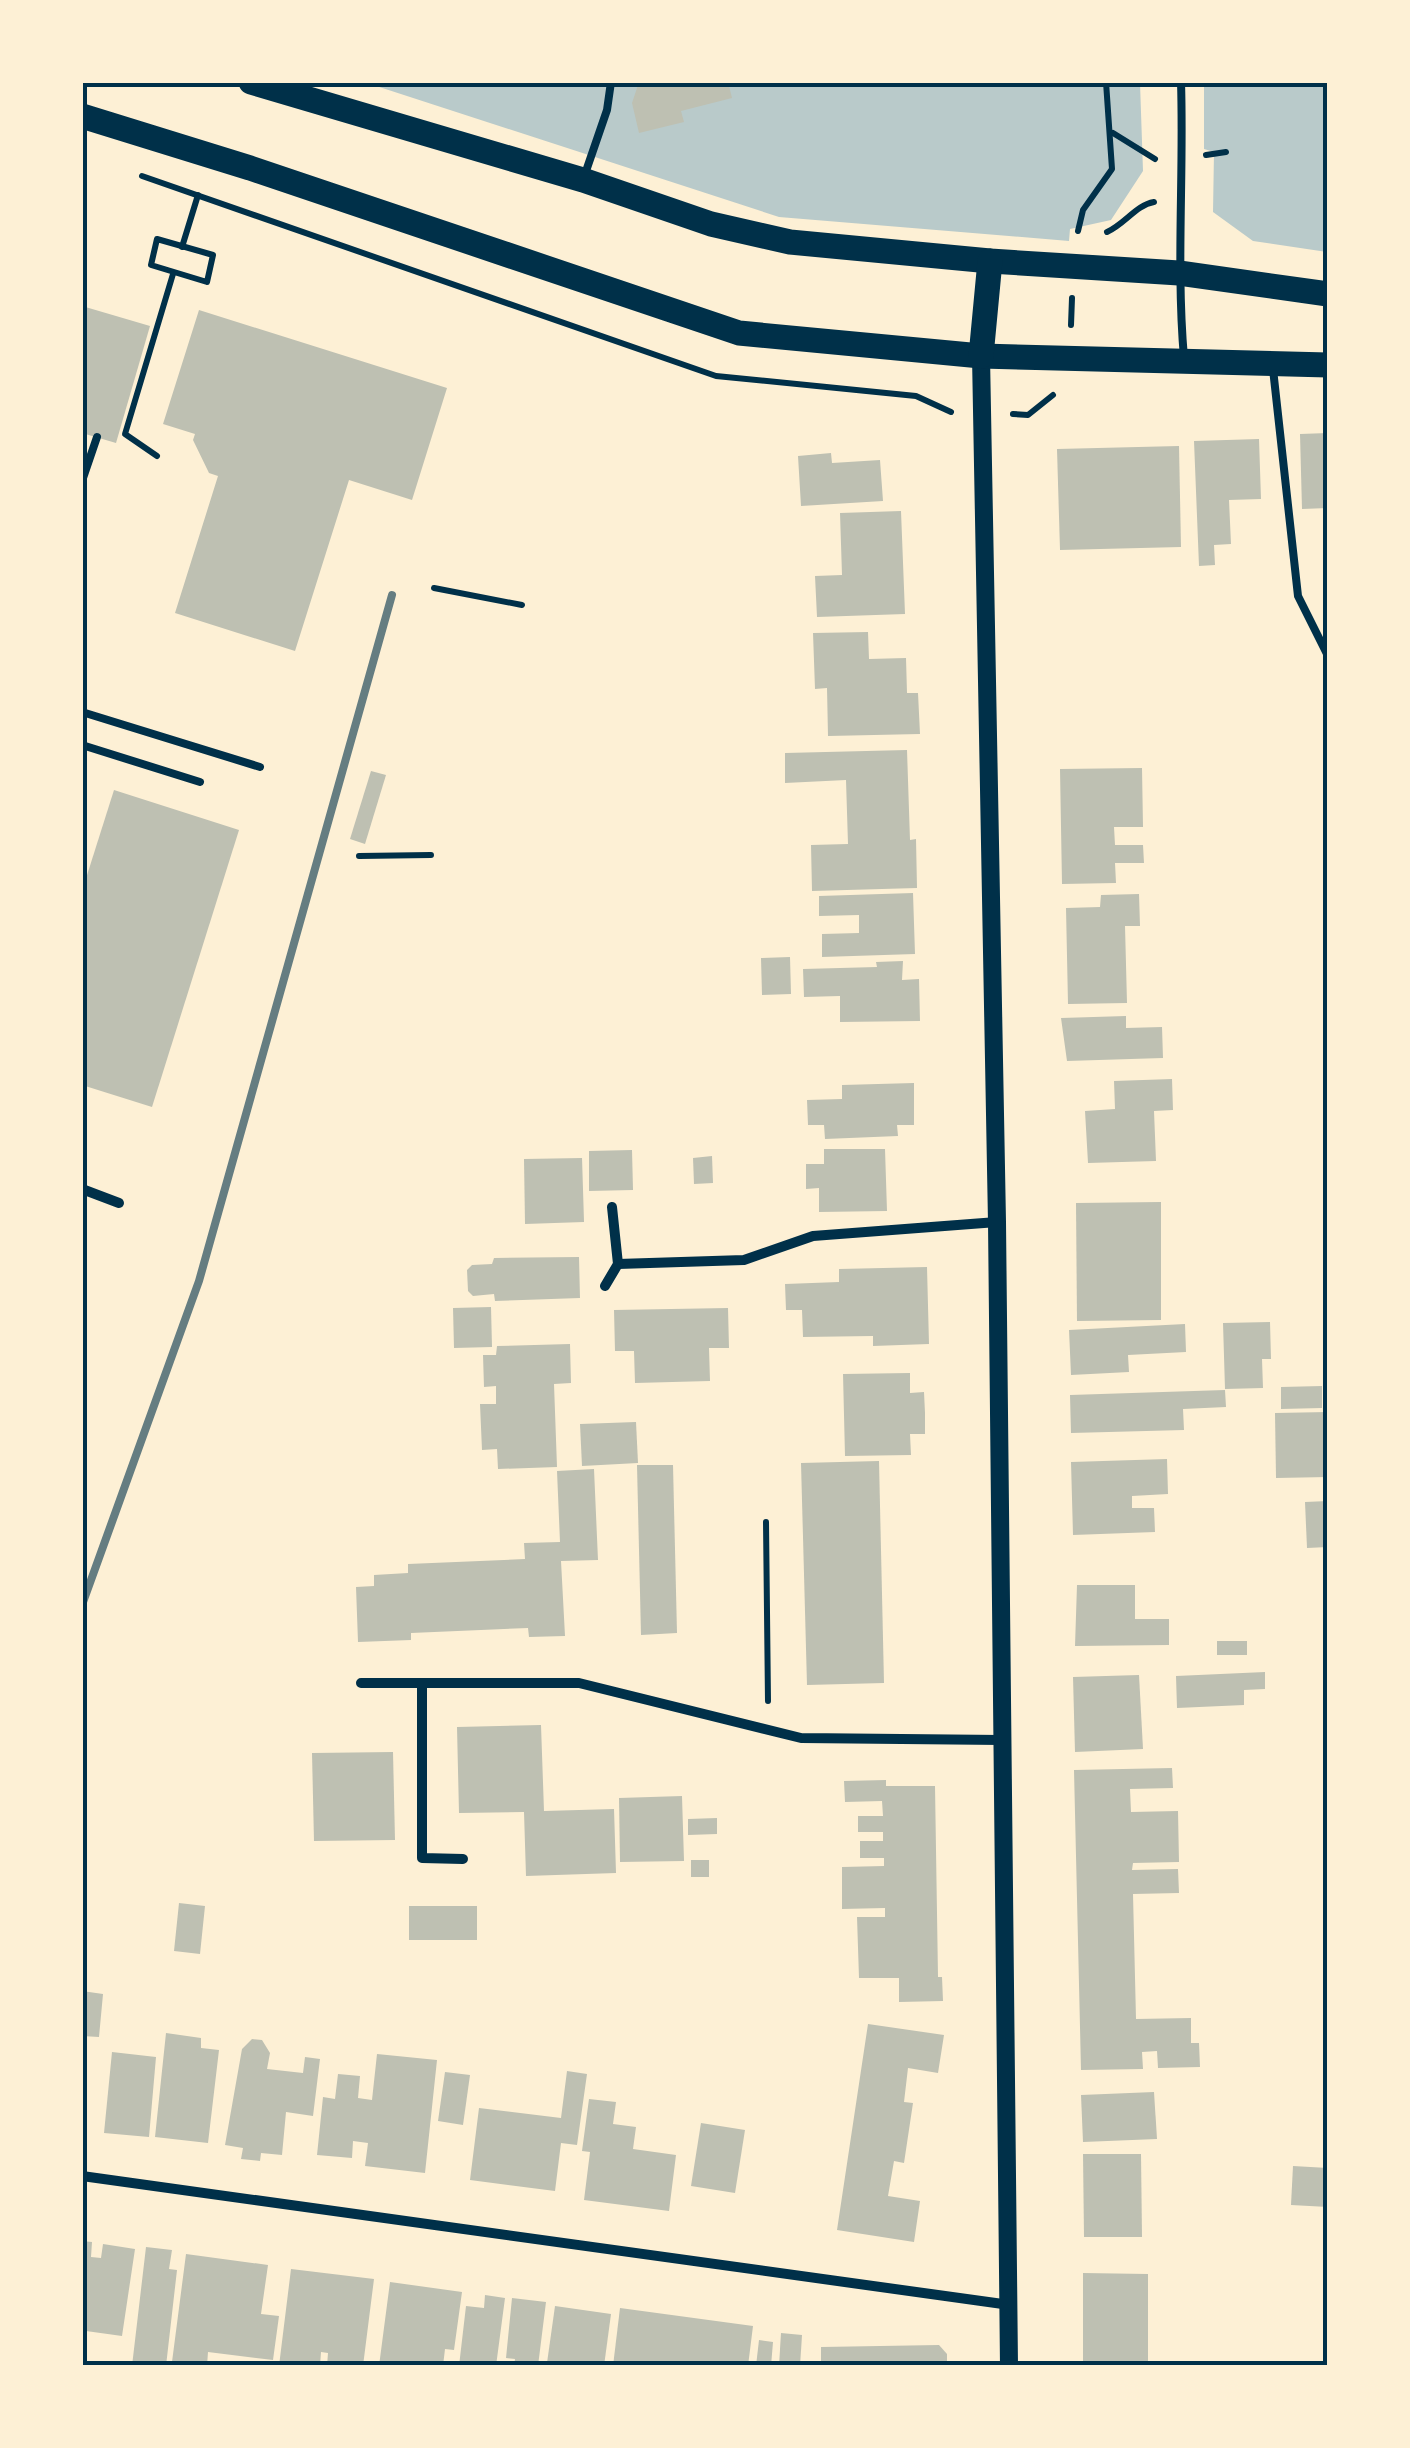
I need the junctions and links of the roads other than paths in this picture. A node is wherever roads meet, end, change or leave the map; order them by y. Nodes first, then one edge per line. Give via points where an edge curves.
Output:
1 (251, 82) edge
2 (611, 82) edge
3 (1180, 82) edge
4 (82, 116) edge
5 (582, 180) junction
6 (990, 262) junction
7 (1178, 273) junction
8 (1328, 294) edge
9 (980, 356) junction
10 (1184, 361) junction
11 (1273, 364) junction
12 (1328, 365) edge
13 (97, 437) dead end
14 (82, 481) edge
15 (1328, 656) edge
16 (82, 712) edge
17 (82, 745) edge
18 (260, 767) dead end
19 (200, 782) dead end
20 (82, 1189) edge
21 (119, 1203) dead end
22 (612, 1207) dead end
23 (997, 1222) junction
24 (618, 1264) junction
25 (605, 1286) dead end
26 (361, 1683) dead end
27 (422, 1683) junction
28 (1002, 1740) junction
29 (462, 1859) dead end
30 (82, 2176) edge
31 (1010, 2304) junction
32 (1009, 2366) edge

1 - 5 main road
2 - 5 lane
3 - 7 lane
4 - 9 main road via 740,333
5 - 6 main road via 711,224 790,242
6 - 7 main road
6 - 9 main road
7 - 8 main road
7 - 10 lane
9 - 10 main road
9 - 23 street
10 - 11 main road
11 - 12 main road
11 - 15 lane via 1298,596
13 - 14 lane
16 - 18 lane
17 - 19 lane
20 - 21 street
22 - 24 street
23 - 24 street via 813,1236 744,1260
23 - 28 street
24 - 25 street
26 - 27 street
27 - 28 street via 579,1684 801,1738
27 - 29 street via 422,1858
28 - 31 street
30 - 31 street
31 - 32 street

